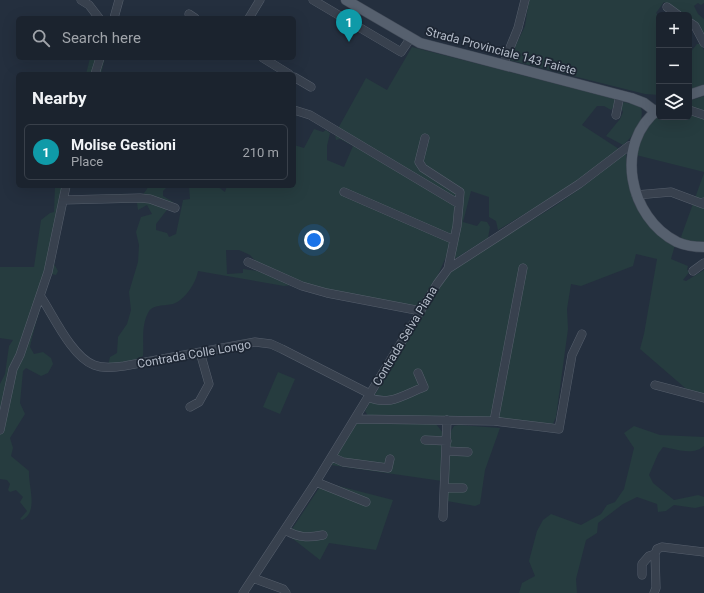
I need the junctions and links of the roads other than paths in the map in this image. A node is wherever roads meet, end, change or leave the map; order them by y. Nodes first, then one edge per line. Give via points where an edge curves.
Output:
1 (80, 0) edge
2 (119, 0) edge
3 (260, 0) edge
4 (313, 0) edge
5 (346, 0) edge
6 (525, 0) edge
7 (667, 8) dead end
8 (673, 12) edge
9 (97, 16) edge
10 (115, 16) edge
11 (250, 16) edge
12 (692, 24) edge
13 (410, 39) junction
14 (704, 44) edge
15 (99, 60) edge
16 (266, 60) edge
17 (504, 65) junction
18 (96, 72) edge
19 (287, 72) edge
20 (296, 78) edge
21 (311, 87) dead end
22 (704, 90) edge
23 (692, 94) edge
24 (620, 95) junction
25 (656, 110) edge
26 (296, 111) edge
27 (692, 111) edge
28 (656, 112) edge
29 (616, 115) dead end
30 (704, 115) edge
31 (425, 138) dead end
32 (634, 145) junction
33 (66, 188) edge
34 (344, 192) dead end
35 (636, 195) junction
36 (63, 200) junction
37 (704, 202) edge
38 (459, 204) junction
39 (175, 208) dead end
40 (454, 240) junction
41 (704, 247) edge
42 (248, 262) dead end
43 (704, 263) edge
44 (523, 268) dead end
45 (448, 269) junction
46 (693, 271) dead end
47 (41, 297) junction
48 (421, 311) junction
49 (582, 334) dead end
50 (200, 352) junction
51 (418, 373) dead end
52 (655, 385) dead end
53 (369, 396) junction
54 (704, 398) edge
55 (190, 407) dead end
56 (355, 419) junction
57 (447, 420) junction
58 (494, 421) junction
59 (0, 430) edge
60 (425, 440) dead end
61 (447, 441) junction
62 (446, 452) junction
63 (468, 452) dead end
64 (332, 457) junction
65 (390, 459) dead end
66 (316, 482) junction
67 (445, 488) junction
68 (463, 488) dead end
69 (366, 502) dead end
70 (443, 517) dead end
71 (285, 530) junction
72 (323, 535) dead end
73 (704, 552) edge
74 (655, 554) junction
75 (642, 574) dead end
76 (253, 578) junction
77 (243, 593) edge
78 (286, 593) edge
79 (654, 593) edge

1 - 9 street via 89,5
2 - 10 street
3 - 11 street
4 - 13 street via 401,52
5 - 13 main road, Strada Provinciale 143 Faiete
6 - 17 street
7 - 8 street
12 - 14 street
13 - 17 main road, Strada Provinciale 143 Faiete
15 - 18 street
16 - 19 street
17 - 24 main road, Strada Provinciale 143 Faiete
20 - 21 street
22 - 23 main road
24 - 25 main road, Strada Provinciale 143 Faiete via 641,101
24 - 29 street
26 - 38 street via 310,115
27 - 30 street
28 - 32 main road via 641,130
31 - 38 street via 419,162 423,168 460,192
32 - 35 main road via 631,166
32 - 45 street, Contrada Selva Piana
33 - 36 street
34 - 40 street
35 - 37 street via 671,192 703,204
35 - 41 main road via 651,219 666,235 689,246
36 - 39 street via 140,198
36 - 47 street
38 - 40 street
40 - 45 street
42 - 48 street via 302,286
43 - 46 street
44 - 58 street
45 - 48 street, Contrada Selva Piana
47 - 50 street, Contrada Colle Longo via 68,341 92,365 107,368 124,366
47 - 59 street via 13,369
48 - 53 street, Contrada Selva Piana
49 - 58 street via 572,355 559,429
50 - 53 street, Contrada Colle Longo via 271,344
50 - 55 street via 209,384 199,402
51 - 53 street, Contrada Colle Longo via 424,387 388,402 377,401
52 - 54 street
53 - 56 street, Contrada Selva Piana
56 - 57 street
56 - 64 street, Contrada Selva Piana
57 - 58 street
57 - 61 street
60 - 61 street
61 - 62 street
62 - 63 street
62 - 67 street
64 - 65 street via 343,462 388,468
64 - 66 street, Contrada Selva Piana
66 - 69 street
66 - 71 street, Contrada Selva Piana
67 - 68 street
67 - 70 street
71 - 72 street via 298,537
71 - 76 street, Contrada Selva Piana
73 - 74 street via 662,547 657,549
74 - 75 street via 649,556 642,564
74 - 79 street
76 - 77 street, Contrada Selva Piana
76 - 78 street via 283,589

